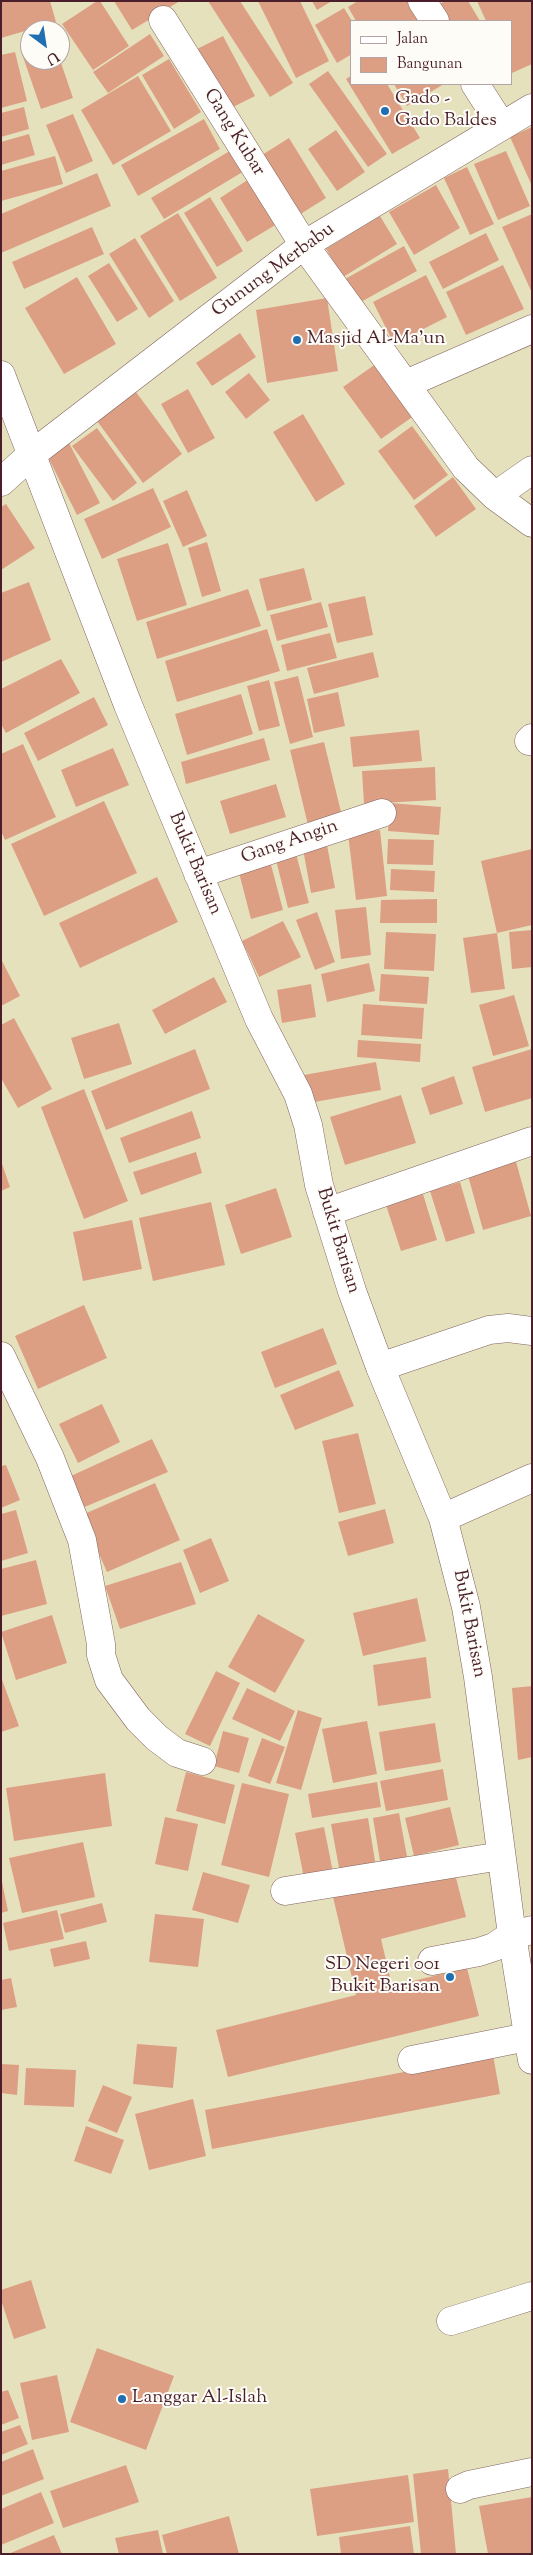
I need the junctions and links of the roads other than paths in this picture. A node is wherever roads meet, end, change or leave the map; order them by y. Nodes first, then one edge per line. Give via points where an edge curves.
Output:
1 (422, 1) edge
2 (163, 20) dead end
3 (434, 20) edge
4 (476, 85) edge
5 (532, 108) edge
6 (502, 126) junction
7 (304, 245) junction
8 (532, 329) edge
9 (1, 376) edge
10 (406, 384) junction
11 (31, 455) junction
12 (532, 470) edge
13 (1, 482) edge
14 (494, 496) junction
15 (532, 523) edge
16 (382, 813) dead end
17 (198, 874) junction
18 (532, 1141) edge
19 (327, 1212) junction
20 (532, 1331) edge
21 (1, 1356) edge
22 (380, 1367) junction
23 (532, 1478) edge
24 (443, 1518) junction
25 (202, 1761) dead end
26 (501, 1856) junction
27 (285, 1892) dead end
28 (522, 1932) edge
29 (432, 1962) dead end
30 (530, 2048) edge
31 (412, 2060) dead end
32 (532, 2296) edge
33 (451, 2321) dead end
34 (532, 2472) edge
35 (460, 2490) dead end

1 - 3 street
2 - 7 street, Gang Kubar
4 - 6 street
5 - 6 street, Gunung Merbabu
6 - 7 street, Gunung Merbabu
7 - 10 street, Gang Kubar
7 - 11 street, Gunung Merbabu
8 - 10 street
9 - 11 street, Bukit Barisan
10 - 14 street, Gang Kubar via 466,468
11 - 13 street, Gunung Merbabu
11 - 17 street, Bukit Barisan
12 - 14 street
14 - 15 street, Gang Kubar
16 - 17 street, Gang Angin
17 - 19 street, Bukit Barisan via 259,1019 298,1094
18 - 19 street
19 - 22 street, Bukit Barisan
20 - 22 street via 489,1330
21 - 25 street via 50,1458 82,1540 101,1655 109,1680 138,1719 157,1738 177,1753
22 - 24 street, Bukit Barisan
23 - 24 street
24 - 26 street, Bukit Barisan via 466,1607
26 - 27 street
26 - 28 street, Bukit Barisan
28 - 29 street via 494,1947
28 - 30 street, Bukit Barisan
30 - 31 street
32 - 33 street
34 - 35 street via 469,2485

